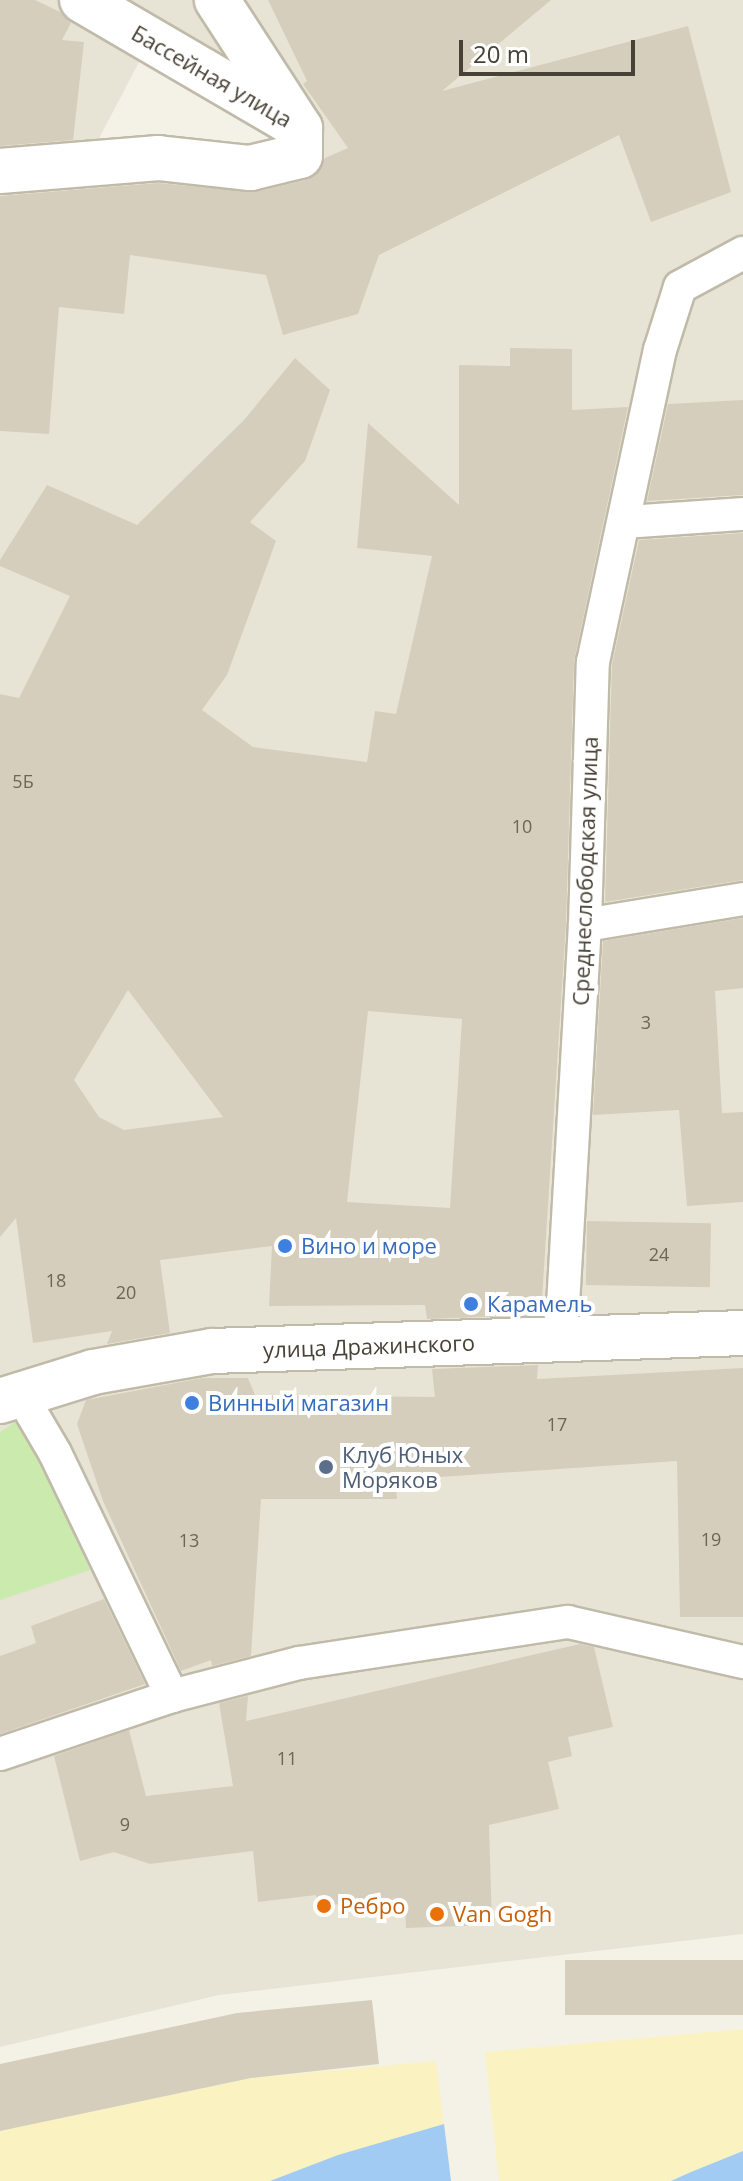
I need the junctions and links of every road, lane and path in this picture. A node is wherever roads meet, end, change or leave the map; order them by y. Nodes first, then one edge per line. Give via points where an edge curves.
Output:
1 (82, 0) edge
2 (217, 0) edge
3 (300, 128) junction
4 (0, 171) edge
5 (743, 253) edge
6 (743, 514) edge
7 (625, 522) junction
8 (743, 899) edge
9 (585, 925) junction
10 (743, 1333) edge
11 (561, 1340) junction
12 (7, 1398) edge
13 (743, 1662) edge
14 (172, 1696) junction
15 (0, 1754) edge

1 - 3 street, Бассейная улица
2 - 3 street
3 - 4 street via 300,156 250,168 158,158
5 - 7 lane, Среднеслободская улица via 680,287 660,350
6 - 7 lane
7 - 9 lane, Среднеслободская улица via 593,662
8 - 9 lane
9 - 11 lane, Среднеслободская улица
10 - 11 street, улица Дражинского
11 - 12 street, улица Дражинского via 212,1351 93,1372
12 - 14 lane via 28,1407 55,1453
13 - 14 lane via 568,1622 299,1663
14 - 15 lane

